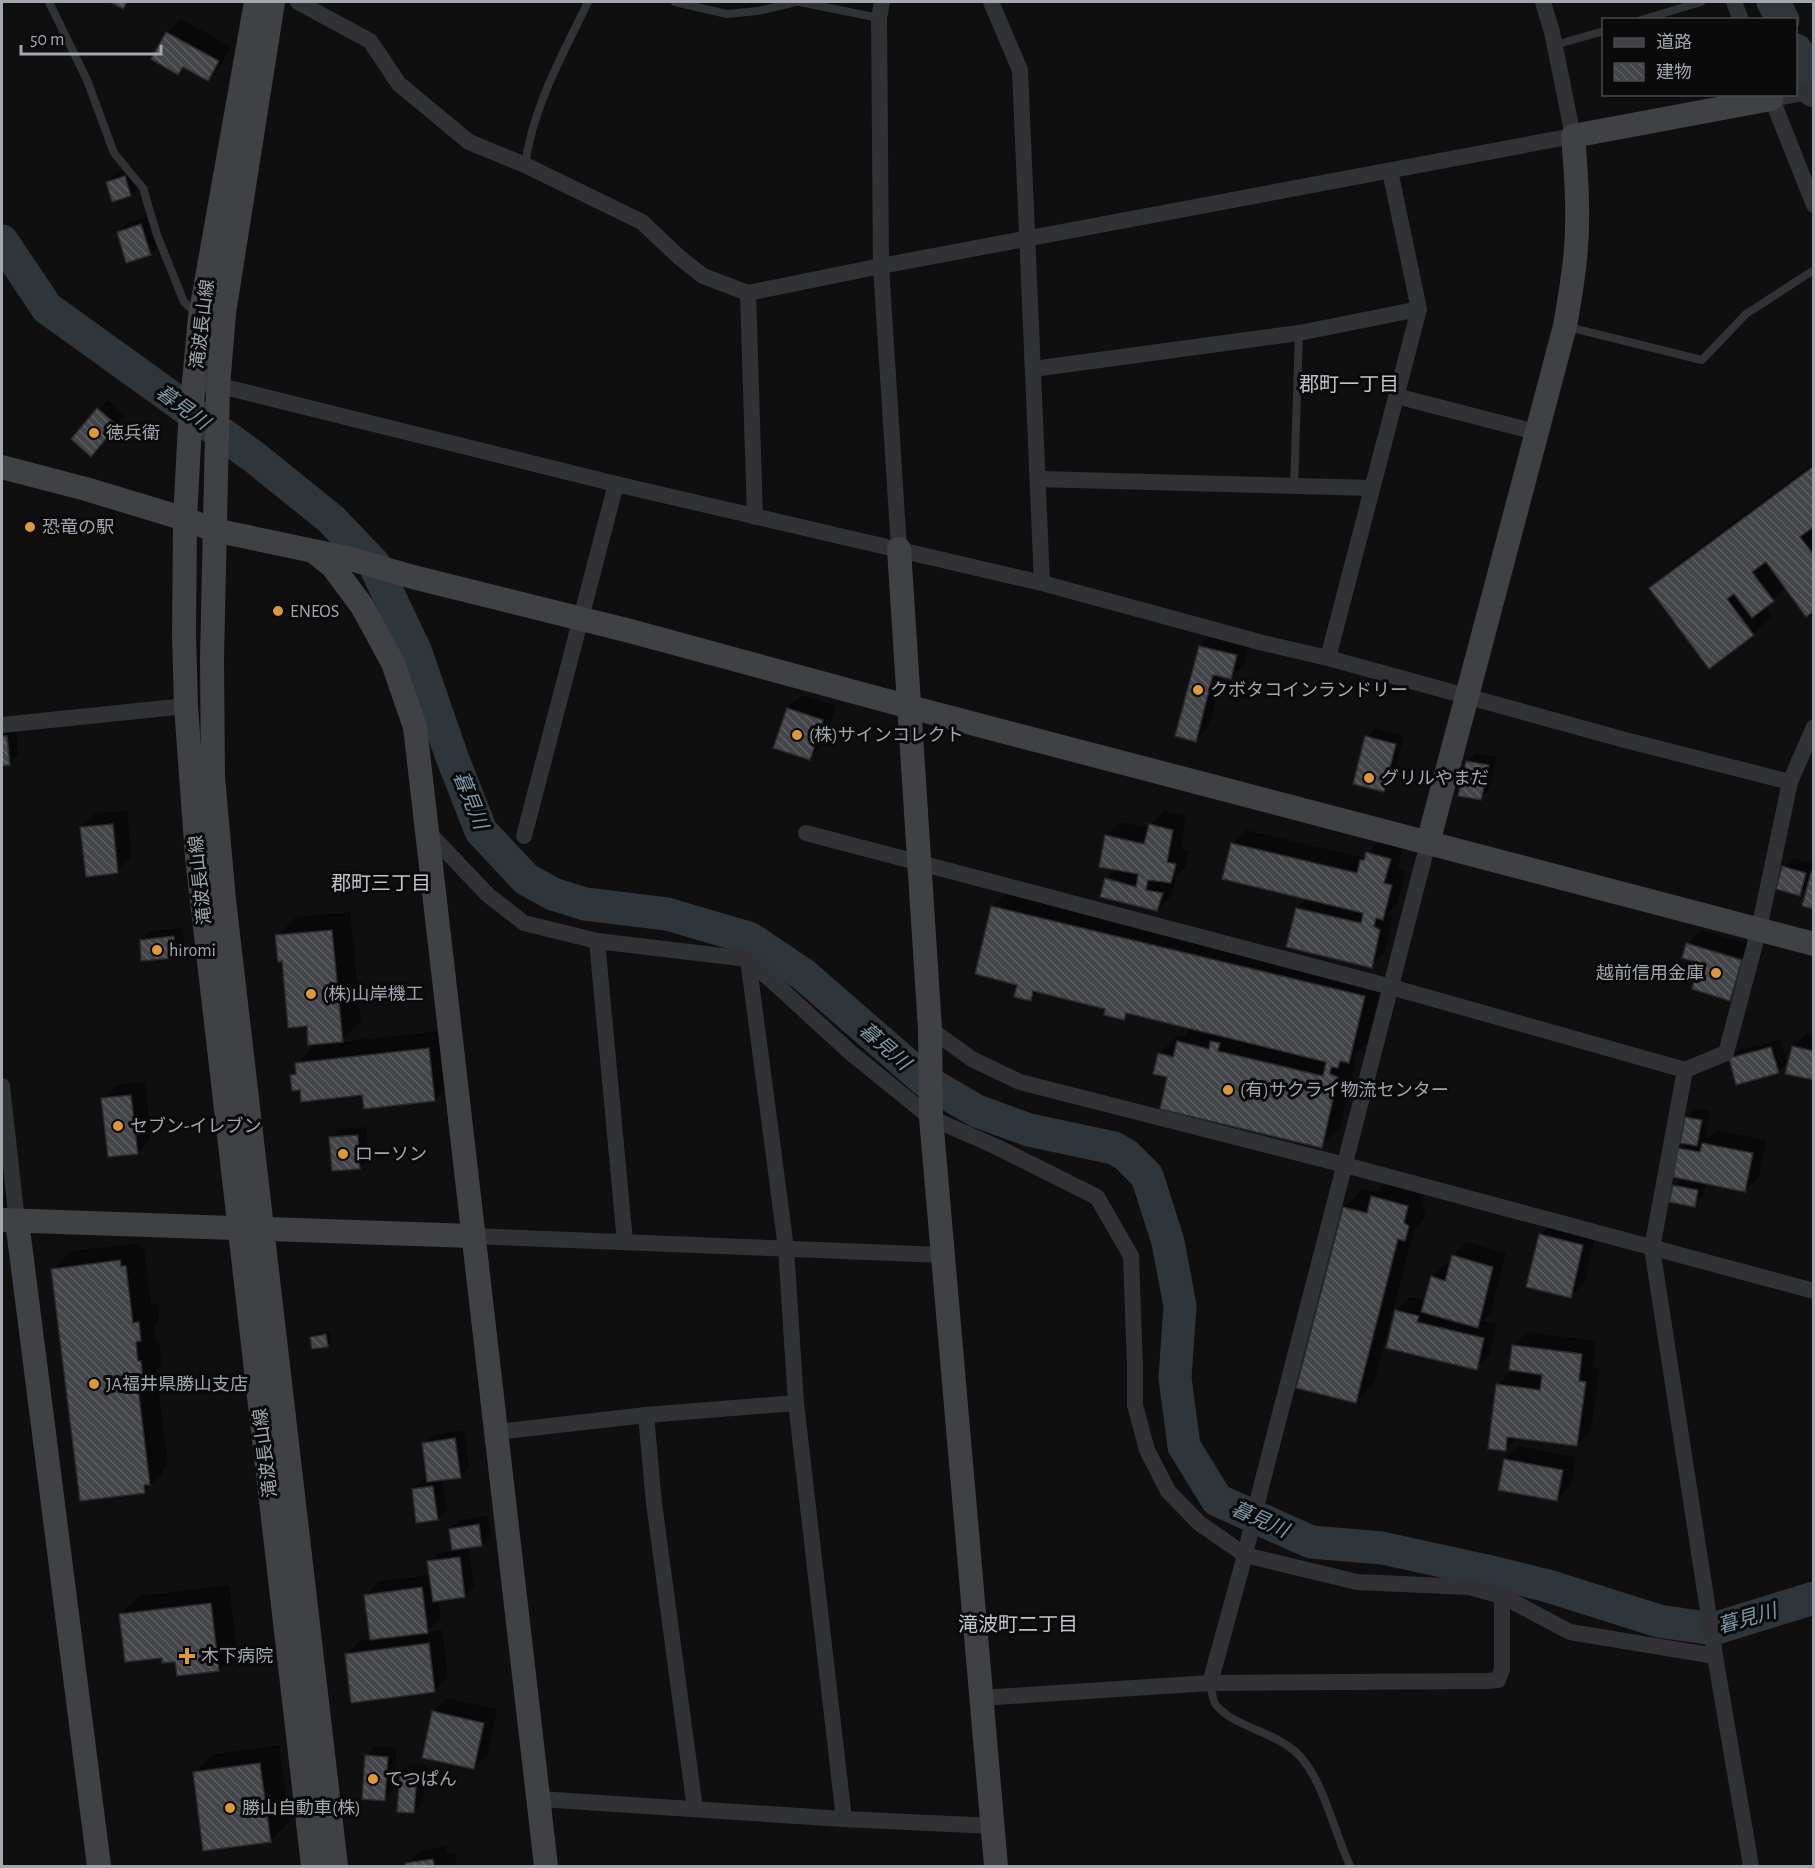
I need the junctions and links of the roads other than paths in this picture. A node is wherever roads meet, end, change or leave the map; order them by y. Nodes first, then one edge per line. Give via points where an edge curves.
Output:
1 (49, 2) edge
2 (256, 2) edge
3 (273, 2) edge
4 (298, 2) edge
5 (588, 2) edge
6 (675, 2) edge
7 (798, 2) edge
8 (991, 2) edge
9 (1543, 2) edge
10 (1701, 2) edge
11 (1734, 2) edge
12 (881, 10) edge
13 (1648, 18) edge
14 (1740, 18) edge
15 (1602, 32) edge
16 (1555, 45) junction
17 (1814, 91) edge
18 (1797, 93) edge
19 (1771, 97) edge
20 (1573, 136) junction
21 (525, 165) junction
22 (1390, 171) junction
23 (1814, 205) edge
24 (1028, 240) junction
25 (881, 266) junction
26 (1814, 270) edge
27 (748, 293) junction
28 (1419, 309) junction
29 (200, 317) junction
30 (1565, 326) junction
31 (1299, 333) junction
32 (1033, 369) junction
33 (210, 388) junction
34 (1396, 396) junction
35 (1536, 432) junction
36 (2, 467) edge
37 (1038, 479) junction
38 (616, 484) junction
39 (1294, 487) junction
40 (1372, 488) junction
41 (755, 517) junction
42 (185, 519) junction
43 (214, 530) junction
44 (899, 549) junction
45 (311, 550) junction
46 (1041, 583) junction
47 (580, 618) junction
48 (1328, 658) junction
49 (1467, 696) junction
50 (186, 706) junction
51 (910, 707) junction
52 (2, 725) edge
53 (1814, 727) edge
54 (1790, 782) junction
55 (427, 831) junction
56 (806, 833) dead end
57 (524, 836) dead end
58 (1428, 843) junction
59 (919, 862) junction
60 (1759, 929) junction
61 (597, 941) junction
62 (1814, 944) edge
63 (748, 959) junction
64 (1391, 987) junction
65 (930, 1034) junction
66 (1685, 1070) junction
67 (2, 1086) edge
68 (931, 1118) junction
69 (1345, 1165) junction
70 (9, 1221) edge
71 (250, 1229) junction
72 (472, 1236) junction
73 (625, 1242) junction
74 (786, 1248) junction
75 (1652, 1248) junction
76 (943, 1255) junction
77 (1814, 1291) edge
78 (796, 1403) junction
79 (646, 1415) junction
80 (497, 1432) junction
81 (1245, 1555) junction
82 (1502, 1596) junction
83 (1714, 1650) junction
84 (1210, 1683) junction
85 (981, 1698) junction
86 (539, 1799) junction
87 (695, 1809) junction
88 (844, 1819) junction
89 (993, 1826) junction
90 (99, 1866) edge
91 (312, 1866) edge
92 (336, 1866) edge
93 (546, 1866) edge
94 (996, 1866) edge
95 (1350, 1866) edge
96 (1751, 1866) edge

1 - 29 lane via 87,80 114,153 143,188 184,302
2 - 29 street, 滝波長山線
3 - 33 street, 滝波長山線
4 - 21 street via 370,41 399,84 469,142
5 - 21 lane via 546,90
6 - 7 lane via 727,14
7 - 12 lane
8 - 24 street via 1020,70
9 - 16 street
10 - 13 lane
11 - 14 street
12 - 25 street
15 - 16 lane
16 - 20 street
17 - 18 street
19 - 20 street
19 - 23 street
20 - 22 street
20 - 30 street via 1577,180 1574,274
21 - 27 street via 642,222 703,276
22 - 24 street
22 - 28 street
24 - 25 street
24 - 32 street
25 - 27 street
25 - 44 street
26 - 30 lane via 1746,314 1702,360
27 - 41 street
28 - 31 street
28 - 34 street
29 - 33 street, 滝波長山線
30 - 35 street
31 - 32 street
31 - 39 lane
32 - 37 street
33 - 38 street via 469,446
33 - 42 street, 滝波長山線 via 189,450
33 - 43 street, 滝波長山線 via 216,464
34 - 35 street
34 - 40 street
35 - 49 street
36 - 42 street
37 - 39 street
37 - 46 street
38 - 41 street
38 - 47 street
39 - 40 street
40 - 48 street
41 - 44 street
42 - 43 street
42 - 50 street, 滝波長山線
43 - 45 street
43 - 71 street, 滝波長山線 via 213,777
44 - 46 street
44 - 51 street
45 - 47 street
45 - 55 street via 333,567 362,606 393,663 414,728
46 - 48 street
47 - 51 street
47 - 57 street
48 - 49 street
49 - 54 street
49 - 58 street
50 - 52 street
50 - 71 street, 滝波長山線 via 197,857
51 - 58 street
51 - 59 street
53 - 54 street
54 - 60 street
55 - 61 street via 488,896 524,923
55 - 72 street
56 - 59 street
58 - 60 street
58 - 64 street
59 - 64 street
59 - 65 street
60 - 62 street
60 - 66 street via 1726,1053
61 - 63 street
61 - 73 street
63 - 68 street via 851,1053
63 - 74 street
64 - 66 street
64 - 69 street
65 - 68 street
65 - 69 street via 1020,1082
66 - 75 street
67 - 70 street
68 - 76 street
68 - 81 street via 1097,1197 1131,1256 1135,1405 1147,1450 1168,1491 1199,1523
69 - 75 street
69 - 81 street
70 - 71 street
70 - 90 street
71 - 72 street
71 - 91 street, 滝波長山線
71 - 92 street, 滝波長山線
72 - 73 street
72 - 80 street
73 - 74 street
74 - 76 street
74 - 78 street
75 - 77 street
75 - 83 street
76 - 85 street
78 - 79 street
78 - 88 street
79 - 80 street
79 - 87 street
80 - 86 street
81 - 82 street via 1357,1582 1469,1587
81 - 84 street
82 - 83 street via 1570,1632
82 - 84 street via 1502,1669 1498,1680
83 - 96 street
84 - 85 street
84 - 95 lane via 1215,1703 1230,1718 1275,1737 1304,1761 1318,1785
85 - 89 street
86 - 87 street
86 - 93 street
87 - 88 street
88 - 89 street
89 - 94 street

